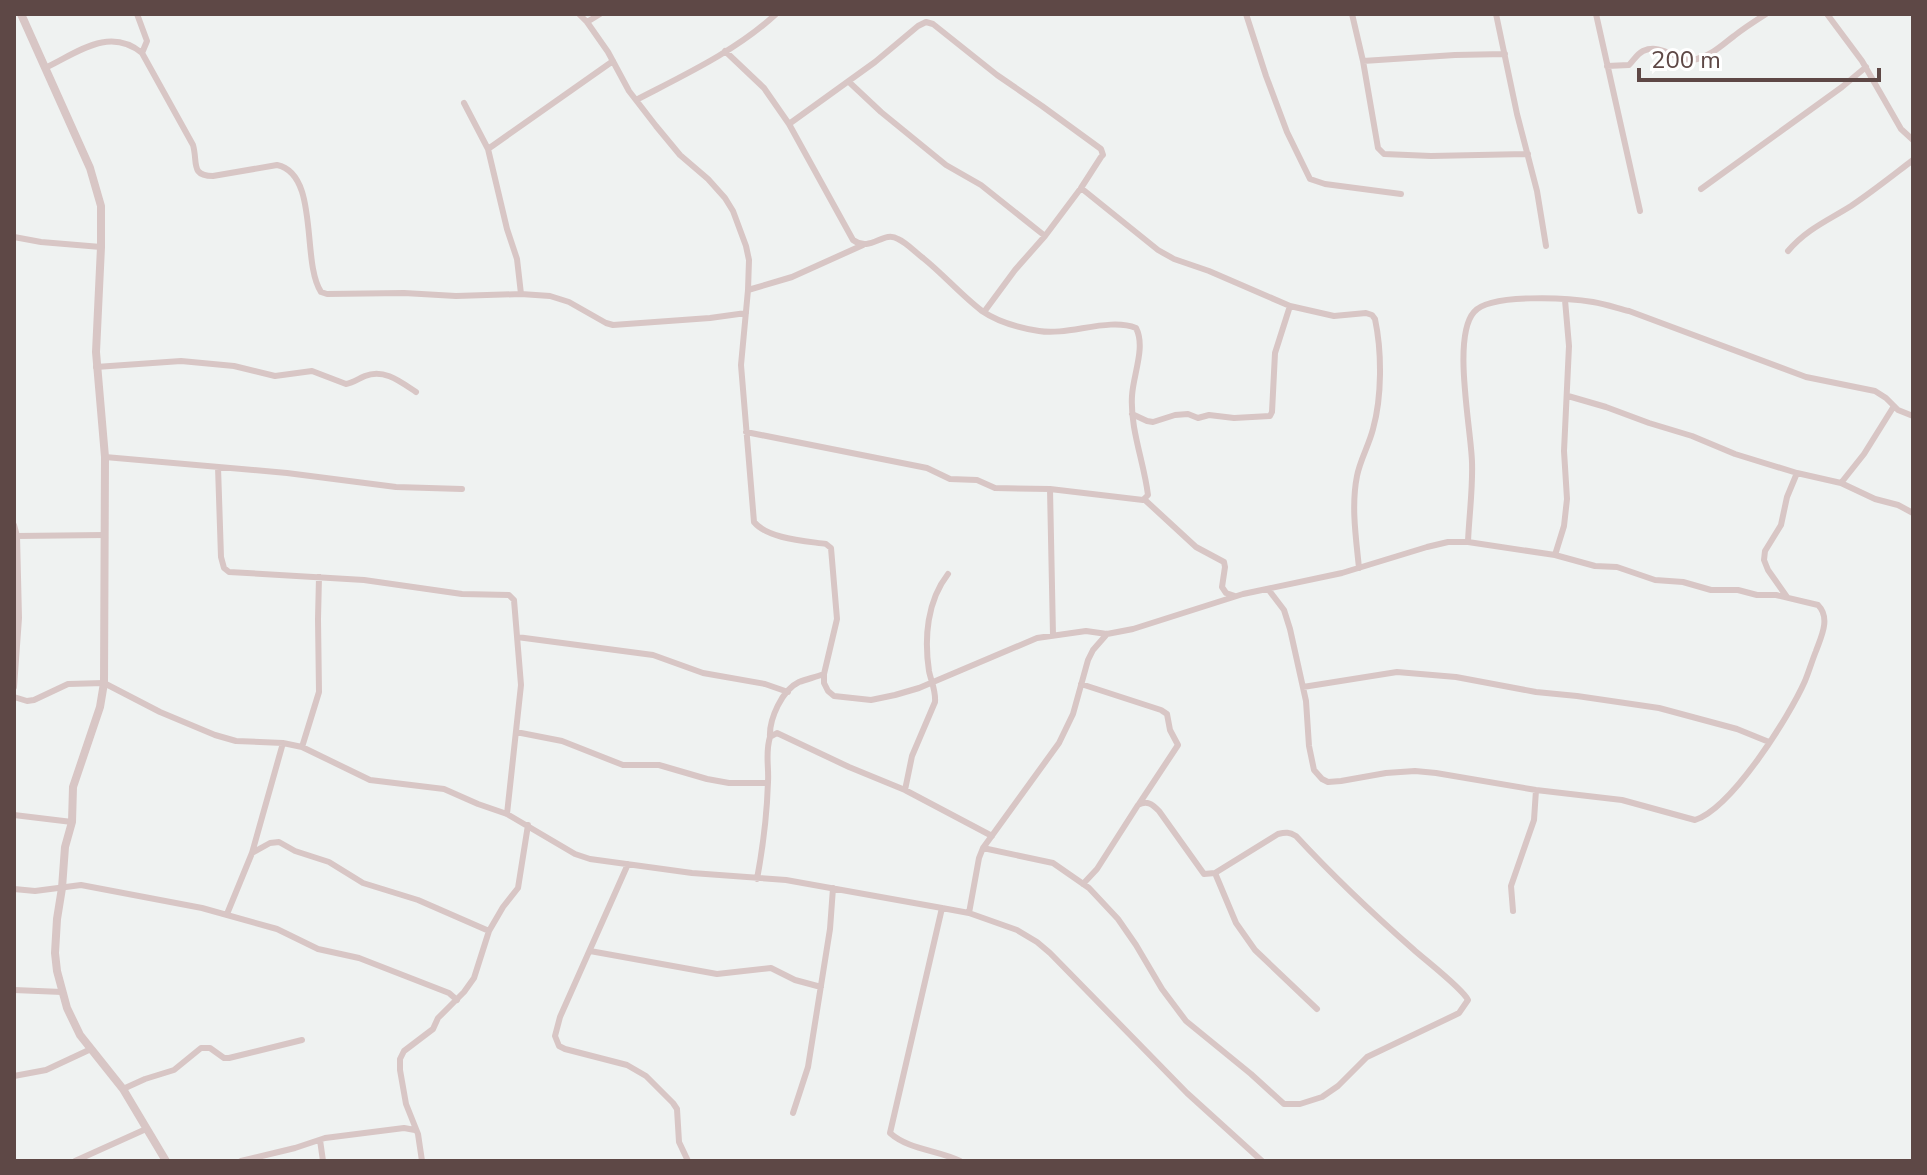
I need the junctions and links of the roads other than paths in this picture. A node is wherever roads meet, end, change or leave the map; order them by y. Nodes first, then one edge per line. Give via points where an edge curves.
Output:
1 (21, 14) edge
2 (137, 14) edge
3 (579, 14) edge
4 (600, 14) edge
5 (776, 14) edge
6 (1246, 14) edge
7 (1352, 14) edge
8 (1496, 14) edge
9 (1596, 14) edge
10 (1766, 14) edge
11 (1827, 14) edge
12 (587, 22) junction
13 (725, 51) junction
14 (142, 53) junction
15 (1505, 54) junction
16 (613, 61) junction
17 (1363, 61) junction
18 (1607, 66) junction
19 (1866, 67) junction
20 (45, 68) junction
21 (849, 82) junction
22 (636, 100) junction
23 (464, 103) dead end
24 (789, 124) junction
25 (1913, 140) edge
26 (488, 149) junction
27 (1528, 154) junction
28 (1913, 160) edge
29 (1081, 188) junction
30 (1701, 189) dead end
31 (1401, 194) dead end
32 (1640, 211) dead end
33 (1045, 236) junction
34 (14, 237) edge
35 (863, 245) junction
36 (1546, 246) dead end
37 (101, 247) junction
38 (1788, 251) dead end
39 (748, 290) junction
40 (521, 294) junction
41 (1565, 300) junction
42 (1290, 306) junction
43 (984, 312) junction
44 (746, 313) junction
45 (96, 367) junction
46 (416, 392) dead end
47 (1568, 396) junction
48 (1894, 406) junction
49 (1132, 414) junction
50 (1913, 416) edge
51 (746, 432) junction
52 (105, 457) junction
53 (218, 467) junction
54 (1797, 473) junction
55 (1841, 483) junction
56 (462, 489) dead end
57 (1050, 489) junction
58 (1145, 500) junction
59 (1913, 513) edge
60 (14, 525) edge
61 (104, 535) junction
62 (17, 536) junction
63 (1468, 542) junction
64 (1555, 555) junction
65 (1359, 568) junction
66 (948, 574) dead end
67 (319, 577) junction
68 (1268, 589) junction
69 (1235, 596) junction
70 (1787, 597) junction
71 (16, 619) edge
72 (1107, 634) junction
73 (1053, 635) junction
74 (517, 637) junction
75 (824, 674) junction
76 (104, 683) junction
77 (931, 683) junction
78 (1081, 684) junction
79 (14, 687) edge
80 (1303, 687) junction
81 (788, 692) junction
82 (14, 697) edge
83 (516, 732) junction
84 (770, 737) junction
85 (1769, 742) junction
86 (283, 743) junction
87 (302, 747) junction
88 (768, 783) junction
89 (905, 790) junction
90 (1536, 790) junction
91 (1138, 805) junction
92 (507, 814) junction
93 (14, 815) edge
94 (72, 822) junction
95 (528, 825) junction
96 (992, 836) junction
97 (983, 848) junction
98 (252, 853) junction
99 (628, 864) junction
100 (1215, 873) junction
101 (757, 879) junction
102 (1083, 884) junction
103 (62, 888) junction
104 (833, 888) junction
105 (14, 889) edge
106 (942, 908) junction
107 (1513, 911) dead end
108 (969, 913) junction
109 (227, 914) junction
110 (489, 931) junction
111 (590, 951) junction
112 (821, 987) junction
113 (14, 990) edge
114 (62, 992) junction
115 (457, 1000) junction
116 (1317, 1009) dead end
117 (302, 1040) dead end
118 (91, 1049) junction
119 (14, 1076) edge
120 (123, 1089) junction
121 (793, 1113) dead end
122 (146, 1129) junction
123 (415, 1130) junction
124 (320, 1140) junction
125 (75, 1161) edge
126 (166, 1161) edge
127 (241, 1161) edge
128 (323, 1161) edge
129 (422, 1161) edge
130 (688, 1161) edge
131 (960, 1161) edge
132 (1262, 1161) edge

1 - 20 street
2 - 14 street via 147,41
3 - 12 street
4 - 12 street
5 - 13 street
6 - 31 street via 1271,90 1310,179
7 - 17 street
8 - 15 street
9 - 18 street
10 - 18 street via 1700,59 1690,61 1653,49 1629,65
11 - 19 street
12 - 16 street
13 - 22 street
13 - 24 street via 764,88
14 - 20 street via 124,42 106,41
14 - 40 street via 193,145 199,174 281,165 297,180 321,292
15 - 17 street
15 - 27 street
16 - 22 street
16 - 26 street
17 - 27 street via 1378,148 1384,154
18 - 32 street
19 - 25 street via 1901,129
19 - 30 street
20 - 37 street via 97,188
21 - 24 street
21 - 29 street via 918,26 933,24 1101,149
21 - 33 street via 946,165 981,185
22 - 39 street via 733,211 749,260
23 - 26 street
24 - 35 street via 853,240
26 - 40 street
27 - 36 street
28 - 38 street via 1809,230
29 - 33 street
29 - 42 street via 1167,255
33 - 43 street
34 - 37 street
35 - 39 street
35 - 43 street via 899,239
37 - 45 street
39 - 44 street
40 - 44 street via 557,297 613,325
41 - 47 street
41 - 48 street via 1629,311 1806,377 1875,391
41 - 63 street via 1491,303 1481,306 1468,322
42 - 49 street via 1275,353 1270,416 1188,414 1153,422
42 - 65 street via 1334,316 1366,313 1375,319 1380,353 1377,410 1354,499
43 - 49 street via 1050,333 1136,328 1140,337
44 - 51 street via 741,365
45 - 46 street via 181,361 275,376 312,371 346,384 379,374
45 - 52 street
47 - 54 street
47 - 64 street via 1566,514
48 - 50 street
48 - 55 street
49 - 58 street
51 - 57 street via 927,468 950,479 977,480 995,488
51 - 75 street via 754,522 762,530 831,548 837,619
52 - 53 street
52 - 61 street
53 - 56 street
53 - 67 street via 224,568
54 - 55 street
54 - 70 street via 1764,560
55 - 59 street
57 - 58 street
57 - 73 street
58 - 69 street via 1196,547 1224,562 1222,587
60 - 62 street
61 - 62 street
61 - 76 street
62 - 71 street
63 - 64 street
63 - 65 street via 1427,547
64 - 70 street via 1655,580
65 - 68 street
66 - 77 street via 939,585 929,621
67 - 74 street via 509,595
67 - 87 street via 321,677
68 - 69 street
68 - 80 street via 1284,610
69 - 72 street
70 - 85 street via 1818,605 1825,618 1805,681
71 - 79 street
72 - 73 street
72 - 78 street via 1093,650
73 - 77 street
74 - 81 street via 645,653 703,673
74 - 83 street via 521,685
75 - 77 street via 834,696 871,700
75 - 81 street via 799,682
76 - 82 street via 68,684 34,700
76 - 86 street via 215,735
76 - 94 street via 73,787
77 - 89 street via 935,702 912,756
78 - 91 street via 1167,714 1178,745
78 - 96 street via 1059,743
80 - 85 street via 1397,672 1456,677 1659,708
80 - 90 street via 1314,770 1328,782 1415,771
81 - 84 street via 771,721
83 - 88 street via 562,741 623,765 659,765 729,783
83 - 92 street
84 - 88 street
84 - 89 street via 779,733
85 - 90 street via 1715,809 1695,820 1622,800
86 - 87 street
86 - 98 street
87 - 92 street via 370,780 444,789
88 - 101 street
89 - 96 street
90 - 107 street via 1534,820 1511,886
91 - 100 street via 1152,804 1204,874
91 - 102 street
92 - 95 street
93 - 94 street
94 - 103 street
95 - 99 street via 575,854
95 - 110 street via 518,888
96 - 97 street
97 - 102 street via 1053,863
97 - 108 street
98 - 109 street
98 - 110 street via 279,842 363,883
99 - 101 street
99 - 111 street
100 - 102 street via 1278,834 1291,833 1468,1000 1459,1013 1367,1057 1322,1097 1284,1104 1186,1021 1118,919
100 - 116 street via 1236,923 1255,950
101 - 104 street
103 - 105 street
103 - 109 street via 81,885
103 - 114 street via 55,953
104 - 106 street
104 - 112 street
106 - 108 street
106 - 131 street via 890,1133
108 - 132 street via 1037,942
109 - 115 street via 318,949 359,958
110 - 115 street via 474,978
111 - 112 street via 717,974 771,968
111 - 130 street via 560,1017 556,1042 646,1076 677,1109 679,1142
112 - 121 street via 808,1067
113 - 114 street
114 - 118 street
115 - 123 street via 400,1059
117 - 120 street via 229,1058 201,1048 174,1070
118 - 119 street via 46,1070
118 - 120 street
120 - 122 street
122 - 125 street
122 - 126 street
123 - 124 street
123 - 129 street
124 - 127 street
124 - 128 street

